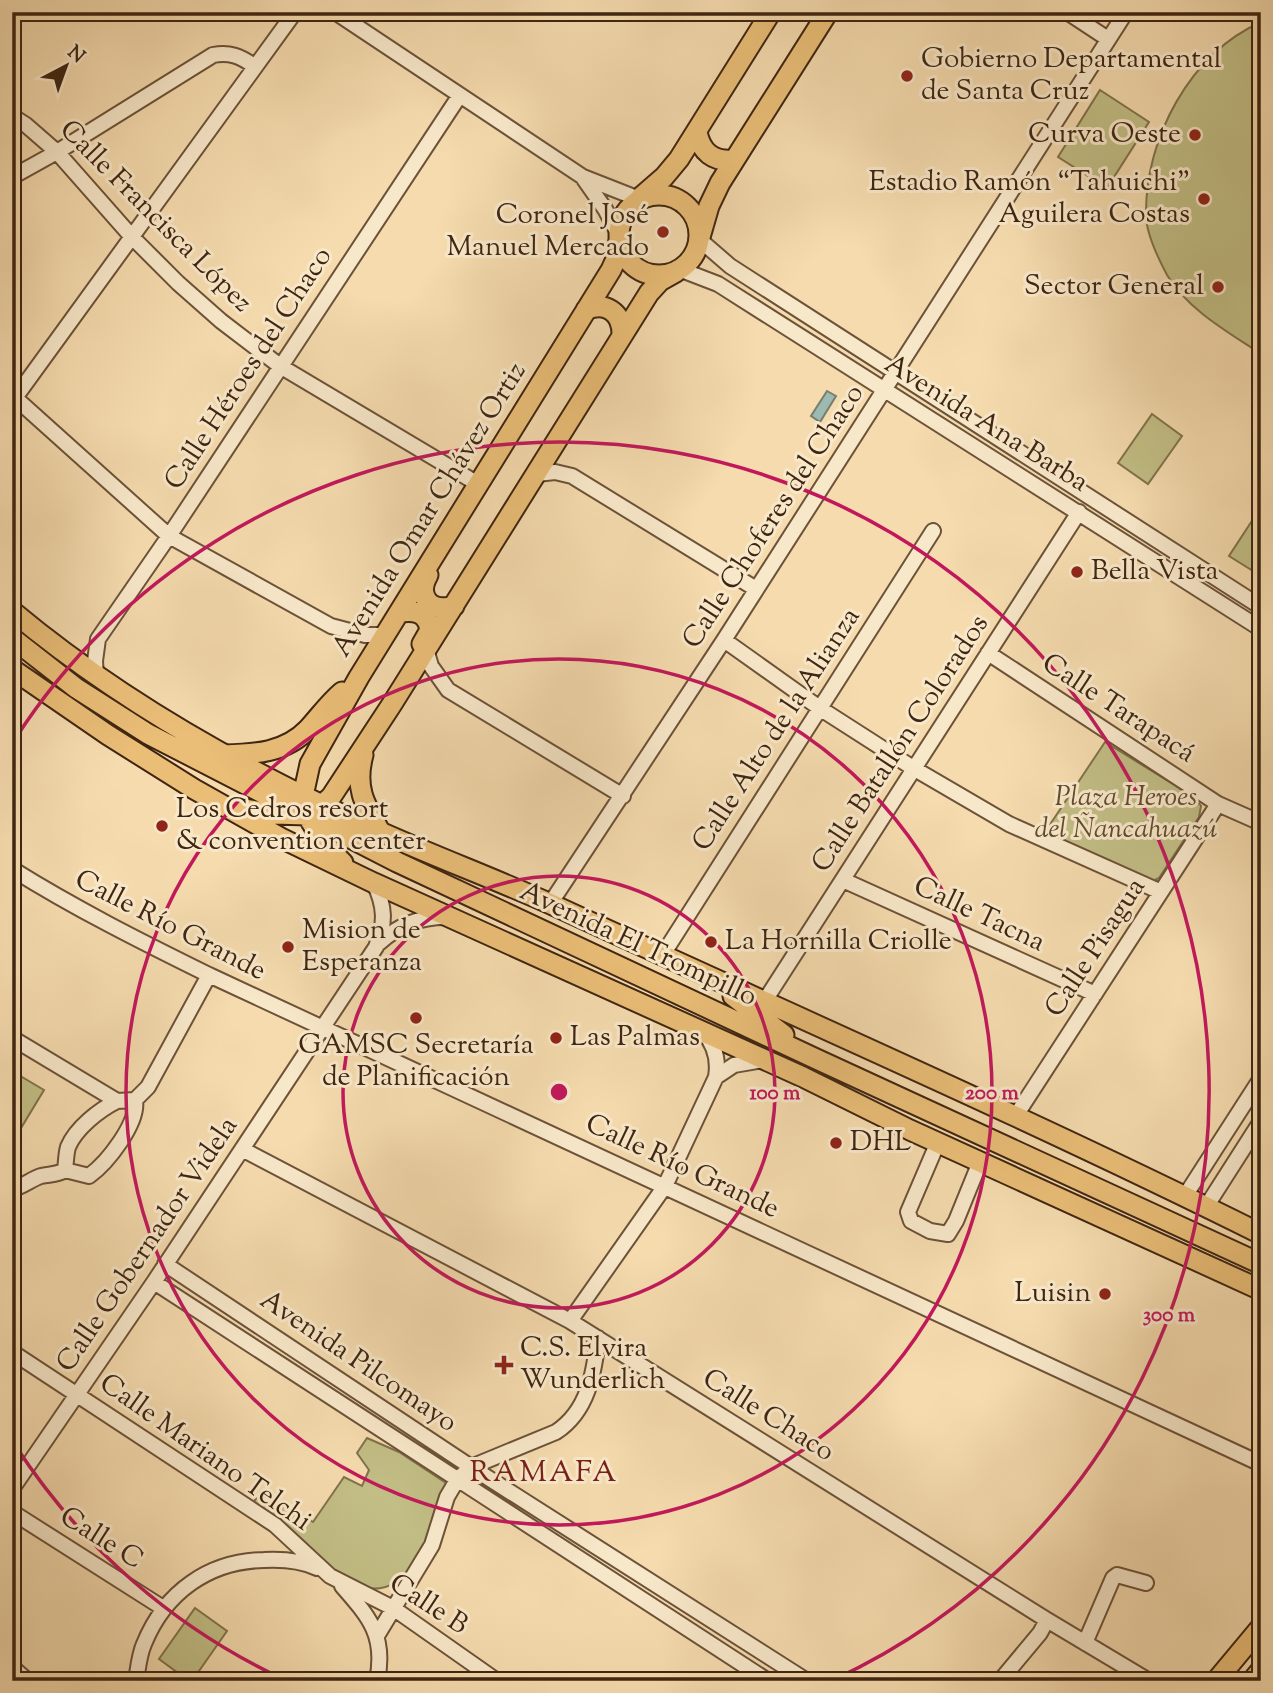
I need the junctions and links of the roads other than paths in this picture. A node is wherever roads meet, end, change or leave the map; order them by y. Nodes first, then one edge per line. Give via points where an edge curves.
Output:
1 (295, 12) edge
2 (335, 12) edge
3 (771, 12) edge
4 (828, 12) edge
5 (1067, 12) edge
6 (1126, 12) edge
7 (1108, 39) junction
8 (254, 66) junction
9 (460, 95) junction
10 (12, 116) edge
11 (697, 132) junction
12 (57, 152) junction
13 (734, 160) junction
14 (12, 177) edge
15 (583, 177) junction
16 (640, 198) junction
17 (132, 237) junction
18 (619, 237) junction
19 (700, 238) junction
20 (678, 271) junction
21 (586, 310) junction
22 (622, 334) junction
23 (280, 366) junction
24 (896, 371) junction
25 (884, 389) junction
26 (13, 398) edge
27 (537, 474) junction
28 (478, 484) junction
29 (1104, 506) junction
30 (1079, 512) junction
31 (456, 518) junction
32 (1094, 522) junction
33 (933, 531) dead end
34 (169, 536) junction
35 (757, 589) junction
36 (1254, 603) edge
37 (454, 606) junction
38 (12, 611) edge
39 (401, 612) junction
40 (1238, 614) junction
41 (1261, 629) edge
42 (386, 635) junction
43 (12, 638) edge
44 (724, 640) junction
45 (426, 649) junction
46 (988, 653) junction
47 (15, 673) edge
48 (96, 676) junction
49 (359, 677) junction
50 (398, 695) junction
51 (821, 709) junction
52 (373, 734) junction
53 (189, 755) junction
54 (224, 755) junction
55 (913, 768) junction
56 (623, 796) junction
57 (1218, 804) junction
58 (222, 805) junction
59 (311, 805) junction
60 (1261, 823) edge
61 (381, 832) junction
62 (12, 869) edge
63 (351, 872) junction
64 (843, 880) junction
65 (374, 883) junction
66 (1161, 892) junction
67 (550, 904) junction
68 (450, 917) junction
69 (376, 947) junction
70 (662, 956) junction
71 (209, 975) junction
72 (709, 978) junction
73 (1095, 995) junction
74 (764, 1002) junction
75 (324, 1028) junction
76 (702, 1031) junction
77 (12, 1038) edge
78 (812, 1058) junction
79 (764, 1060) junction
80 (716, 1077) junction
81 (1261, 1078) edge
82 (135, 1100) junction
83 (117, 1101) junction
84 (1016, 1117) junction
85 (1261, 1121) edge
86 (938, 1142) junction
87 (242, 1149) junction
88 (980, 1162) junction
89 (65, 1170) junction
90 (665, 1186) junction
91 (12, 1189) edge
92 (1185, 1196) junction
93 (1206, 1207) junction
94 (1261, 1234) edge
95 (165, 1264) junction
96 (1261, 1264) edge
97 (154, 1282) junction
98 (1261, 1290) edge
99 (570, 1321) junction
100 (598, 1338) junction
101 (12, 1353) edge
102 (77, 1393) junction
103 (1261, 1464) edge
104 (471, 1466) junction
105 (457, 1480) junction
106 (12, 1489) edge
107 (12, 1512) edge
108 (330, 1576) junction
109 (1146, 1583) dead end
110 (163, 1608) junction
111 (393, 1608) junction
112 (1047, 1620) junction
113 (1261, 1628) edge
114 (377, 1634) junction
115 (1085, 1643) junction
116 (12, 1667) edge
117 (1261, 1670) edge
118 (28, 1681) edge
119 (136, 1681) edge
120 (377, 1681) edge
121 (496, 1681) edge
122 (768, 1681) edge
123 (807, 1681) edge
124 (1000, 1681) edge
125 (1149, 1681) edge
126 (1216, 1681) edge
127 (1252, 1681) edge

1 - 8 street
2 - 9 street
3 - 11 main road
4 - 13 main road
5 - 7 street
6 - 7 street, Calle Choferes del Chaco
7 - 24 street, Calle Choferes del Chaco
8 - 12 street via 230,54 213,55
8 - 17 street
9 - 15 street
9 - 23 street, Calle Héroes del Chaco
10 - 12 street, Calle Francisca López
11 - 13 main road via 709,155
11 - 16 main road via 664,177
12 - 14 street
12 - 17 street, Calle Francisca López
13 - 19 main road via 709,205
15 - 16 street
15 - 18 street
16 - 18 main road via 624,214
16 - 19 main road via 669,195 682,201 698,223
17 - 23 street, Calle Francisca López via 221,321
17 - 26 street
18 - 20 main road via 622,251 639,270 651,275
18 - 21 main road, Avenida Omar Chávez Ortiz via 617,257
19 - 20 main road via 693,257
19 - 24 street, Avenida Ana Barba via 730,266
20 - 22 main road via 649,293
20 - 25 street, Avenida Ana Barba via 718,284
21 - 22 main road via 601,306 615,312
21 - 28 main road, Avenida Omar Chávez Ortiz
22 - 27 main road
23 - 28 street, Calle Francisca López
23 - 34 street, Calle Héroes del Chaco
24 - 25 street, Calle Choferes del Chaco
24 - 29 street, Avenida Ana Barba
25 - 30 street, Avenida Ana Barba
25 - 35 street, Calle Choferes del Chaco
26 - 34 street
27 - 35 street via 572,476
27 - 37 main road
28 - 31 main road, Avenida Omar Chávez Ortiz
29 - 32 street
29 - 36 street, Avenida Ana Barba
30 - 32 street, Avenida Ana Barba
30 - 46 street, Calle Batallón Colorados
31 - 37 main road via 422,585 428,602 445,609
31 - 39 main road, Avenida Omar Chávez Ortiz
32 - 40 street, Avenida Ana Barba
33 - 51 street, Calle Alto de la Alianza
34 - 42 street via 331,626
34 - 48 street, Calle Héroes del Chaco via 98,639
35 - 44 street, Calle Choferes del Chaco
36 - 40 street
37 - 45 main road
38 - 48 main road, Avenida El Trompillo
39 - 42 main road, Avenida Omar Chávez Ortiz
39 - 50 main road via 421,613 430,630 400,680
40 - 41 street, Avenida Ana Barba
42 - 49 main road, Avenida Omar Chávez Ortiz
43 - 53 main road, Avenida El Trompillo via 76,688
44 - 51 street
44 - 56 street, Calle Choferes del Chaco
45 - 50 main road
45 - 56 street via 448,690
46 - 55 street, Calle Batallón Colorados
46 - 57 street, Calle Tarapacá
47 - 58 main road, Avenida El Trompillo
48 - 54 main road, Avenida El Trompillo
49 - 54 main road via 304,733 282,747
49 - 59 main road, Avenida Omar Chávez Ortiz via 310,764
50 - 52 main road
51 - 55 street
51 - 70 street, Calle Alto de la Alianza
52 - 59 main road via 342,782
52 - 61 main road via 362,757 360,791
53 - 54 main road
53 - 59 main road, Avenida El Trompillo
54 - 59 main road, Avenida El Trompillo
55 - 64 street, Calle Batallón Colorados
55 - 66 street via 1009,824
56 - 67 street, Calle Choferes del Chaco
57 - 60 street, Calle Tarapacá
57 - 66 street, Calle Pisagua
58 - 59 main road via 274,814
58 - 63 main road, Avenida El Trompillo
59 - 61 main road, Avenida El Trompillo
59 - 63 main road via 325,845
59 - 78 main road, Avenida El Trompillo via 397,862
61 - 67 main road, Avenida El Trompillo
62 - 71 street, Calle Río Grande
63 - 65 main road, Avenida El Trompillo
64 - 73 street, Calle Tacna
64 - 74 street, Calle Batallón Colorados
65 - 68 main road, Avenida El Trompillo
65 - 69 street via 384,915
66 - 73 street, Calle Pisagua
67 - 70 main road, Avenida El Trompillo
68 - 69 street via 409,922
68 - 76 main road, Avenida El Trompillo
69 - 75 street, Calle Gobernador Videla
70 - 72 main road, Avenida El Trompillo
71 - 75 street, Calle Río Grande
71 - 82 street via 148,1087
72 - 74 main road, Avenida El Trompillo
72 - 78 main road
73 - 84 street, Calle Pisagua
74 - 84 main road, Avenida El Trompillo
75 - 87 street, Calle Gobernador Videla
75 - 90 street, Calle Río Grande
76 - 79 main road, Avenida El Trompillo
76 - 80 street via 717,1057
77 - 83 street
78 - 96 main road, Avenida El Trompillo
79 - 80 street via 734,1065
79 - 86 main road, Avenida El Trompillo
80 - 90 street
81 - 92 street
82 - 83 street
82 - 89 street via 135,1116 100,1168 89,1176
83 - 89 street via 102,1108 80,1130 68,1147
84 - 92 main road, Avenida El Trompillo
85 - 93 street
86 - 88 main road, Avenida El Trompillo
86 - 88 street via 908,1212 911,1221 930,1231 948,1234
87 - 95 street, Calle Gobernador Videla
87 - 99 street, Calle Chaco
88 - 98 main road, Avenida El Trompillo
89 - 91 street
90 - 99 street
90 - 103 street, Calle Río Grande
92 - 93 main road, Avenida El Trompillo
93 - 94 main road, Avenida El Trompillo
95 - 97 street, Calle Gobernador Videla
95 - 104 street, Avenida Pilcomayo
97 - 102 street, Calle Gobernador Videla
97 - 105 street, Avenida Pilcomayo
99 - 100 street, Calle Chaco
100 - 104 street via 589,1387 568,1424
100 - 112 street, Calle Chaco
101 - 102 street, Calle Mariano Telchi
102 - 106 street, Calle Gobernador Videla
102 - 108 street, Calle Mariano Telchi via 275,1525
104 - 105 street
104 - 123 street, Avenida Pilcomayo
105 - 111 street via 432,1545
105 - 122 street, Avenida Pilcomayo
107 - 110 street, Calle C
108 - 110 street via 306,1563 241,1561 199,1576
108 - 111 street, Calle B
108 - 114 street via 361,1608
109 - 115 street via 1124,1576 1113,1578
110 - 119 street via 142,1646
111 - 114 street
111 - 121 street, Calle B
112 - 115 street, Calle Chaco
112 - 124 street
113 - 126 main road
114 - 120 street
115 - 125 street, Calle Chaco
116 - 118 street
117 - 127 main road

